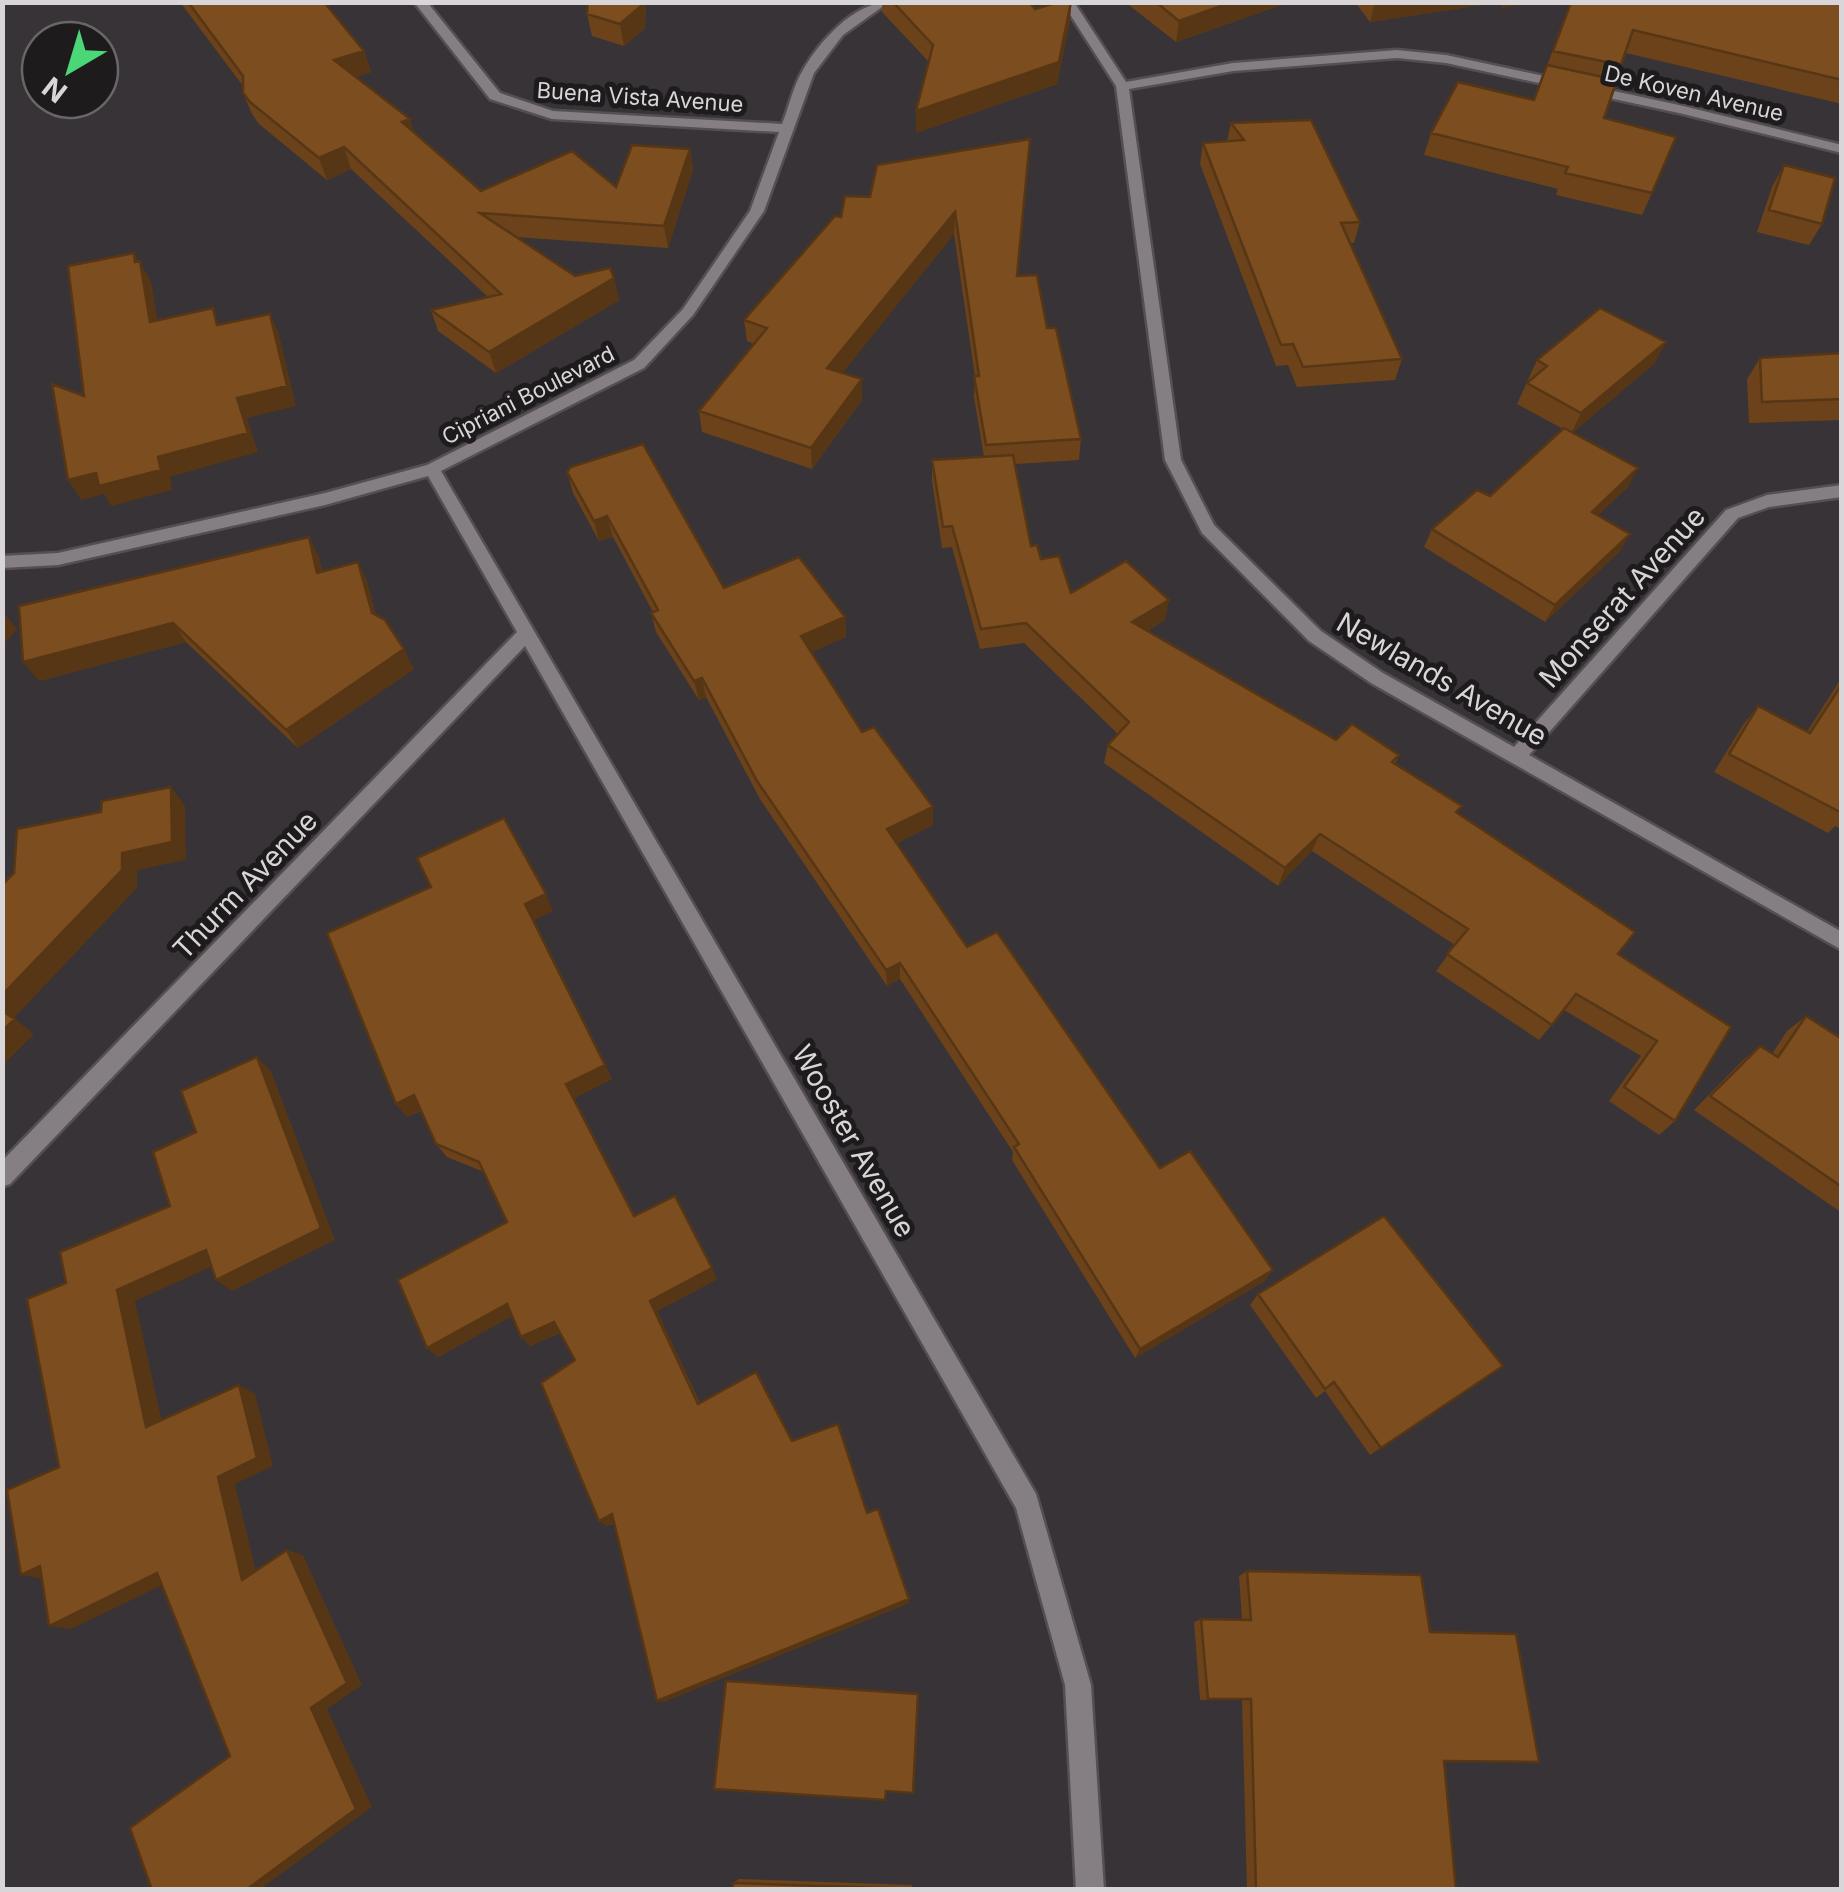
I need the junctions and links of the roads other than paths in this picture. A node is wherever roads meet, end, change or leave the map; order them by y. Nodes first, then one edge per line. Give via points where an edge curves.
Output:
1 (420, 2) edge
2 (884, 2) edge
3 (1068, 2) edge
4 (1122, 86) junction
5 (785, 128) junction
6 (1842, 149) edge
7 (432, 469) junction
8 (1842, 491) edge
9 (2, 562) edge
10 (528, 632) junction
11 (1518, 756) junction
12 (1842, 942) edge
13 (2, 1177) edge
14 (1090, 1890) edge

1 - 5 street, Buena Vista Avenue via 495,96 517,107
2 - 5 street, Cipriani Boulevard via 840,32 818,59
3 - 4 street, Newlands Avenue
4 - 6 street, De Koven Avenue via 1233,67 1397,54 1446,59
4 - 11 street, Newlands Avenue via 1173,460 1208,530 1314,636
5 - 7 street, Cipriani Boulevard via 757,211 688,312 639,364
7 - 9 street, Cipriani Boulevard via 58,560
7 - 10 street, Wooster Avenue
8 - 11 street, Monserat Avenue via 1767,501 1732,514
10 - 13 street, Thurm Avenue
10 - 14 street, Wooster Avenue via 1027,1503 1078,1685
11 - 12 street, Newlands Avenue

